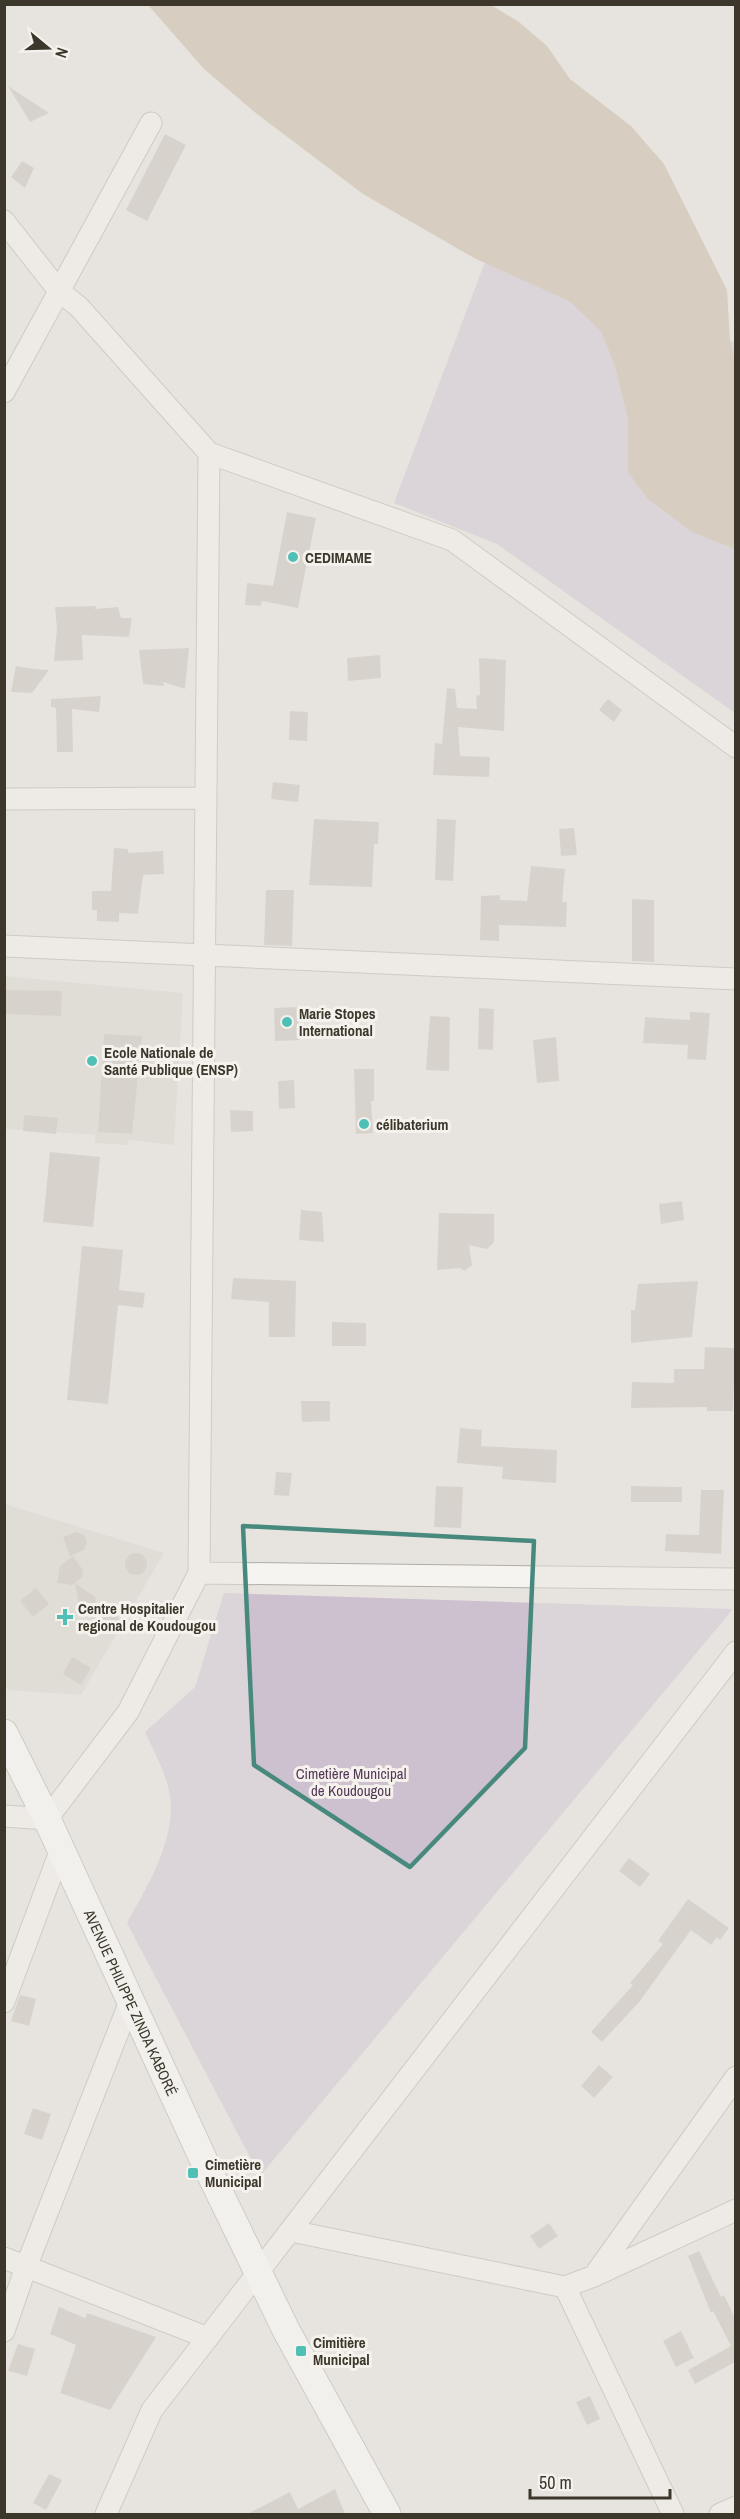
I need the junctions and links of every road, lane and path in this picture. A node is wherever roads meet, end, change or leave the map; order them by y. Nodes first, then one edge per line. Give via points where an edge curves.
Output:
1 (151, 123) dead end
2 (4, 221) edge
3 (59, 291) junction
4 (4, 392) edge
5 (208, 453) junction
6 (735, 747) edge
7 (205, 798) junction
8 (4, 799) edge
9 (4, 946) edge
10 (204, 955) junction
11 (735, 979) edge
12 (199, 1573) junction
13 (735, 1579) edge
14 (735, 1652) edge
15 (4, 1733) edge
16 (4, 1816) edge
17 (47, 1818) junction
18 (61, 1849) junction
19 (131, 1999) junction
20 (4, 2002) edge
21 (735, 2077) edge
22 (735, 2210) edge
23 (291, 2231) junction
24 (4, 2258) edge
25 (26, 2267) junction
26 (259, 2272) junction
27 (594, 2276) junction
28 (565, 2287) junction
29 (4, 2331) edge
30 (208, 2338) junction
31 (735, 2507) edge
32 (106, 2514) edge
33 (387, 2514) edge
34 (674, 2514) edge
35 (720, 2514) edge

1 - 3 street
2 - 3 street
3 - 4 street
3 - 5 street via 79,307
5 - 6 street via 452,540
5 - 7 street
7 - 8 street
7 - 10 street
9 - 10 street
10 - 11 street
10 - 12 street
12 - 13 street
12 - 17 street via 128,1712
14 - 23 street
15 - 17 main road, AVENUE PHILIPPE ZINDA KABORÉ
16 - 17 street
17 - 18 main road, AVENUE PHILIPPE ZINDA KABORÉ
18 - 19 main road, AVENUE PHILIPPE ZINDA KABORÉ
18 - 20 street
19 - 25 street
19 - 26 main road, AVENUE PHILIPPE ZINDA KABORÉ
21 - 27 street
22 - 27 street
23 - 26 street
23 - 28 street
24 - 25 street
25 - 29 street
25 - 30 street
26 - 30 street
26 - 33 main road, AVENUE PHILIPPE ZINDA KABORÉ via 286,2331
27 - 28 street
28 - 34 street
30 - 32 street via 152,2410
31 - 35 street

